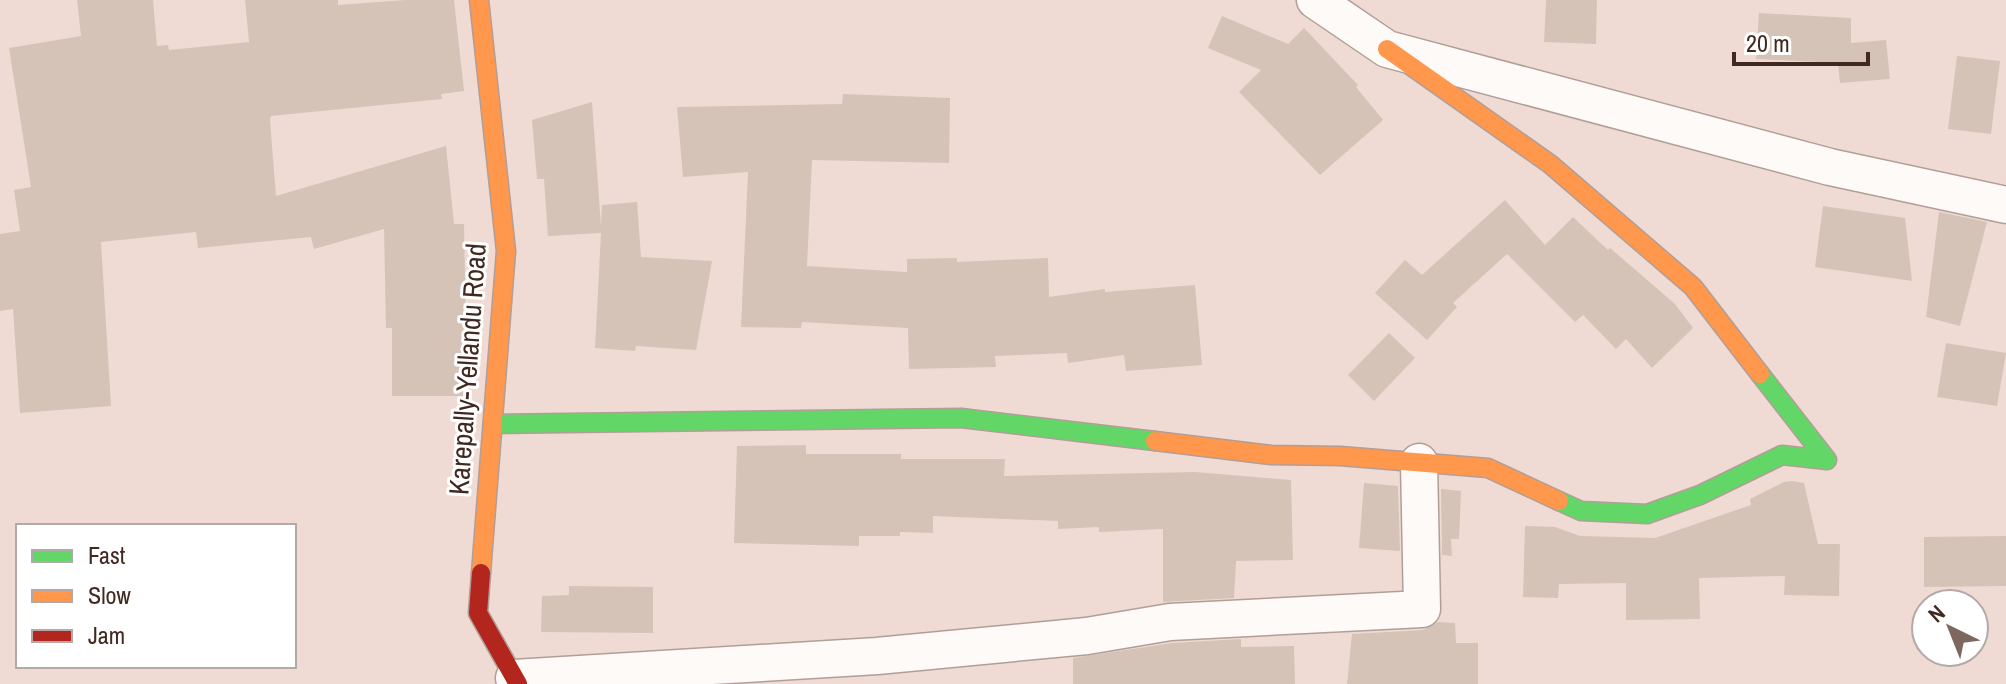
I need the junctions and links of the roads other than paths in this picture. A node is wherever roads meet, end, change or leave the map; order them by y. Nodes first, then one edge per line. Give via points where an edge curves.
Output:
1 (479, 0) edge
2 (1315, 0) edge
3 (1387, 49) junction
4 (2006, 205) edge
5 (493, 424) junction
6 (1419, 462) junction
7 (516, 681) edge

1 - 5 street, Karepally-Yellandu Road via 506,251
2 - 3 street
3 - 4 street via 1830,167
3 - 6 street via 1550,164 1693,287 1827,460 1782,455 1647,514 1581,511 1488,468
5 - 6 street via 961,418 1271,455
5 - 7 street, Karepally-Yellandu Road via 478,613
6 - 7 street via 1422,609 1170,622 1087,636 877,656

